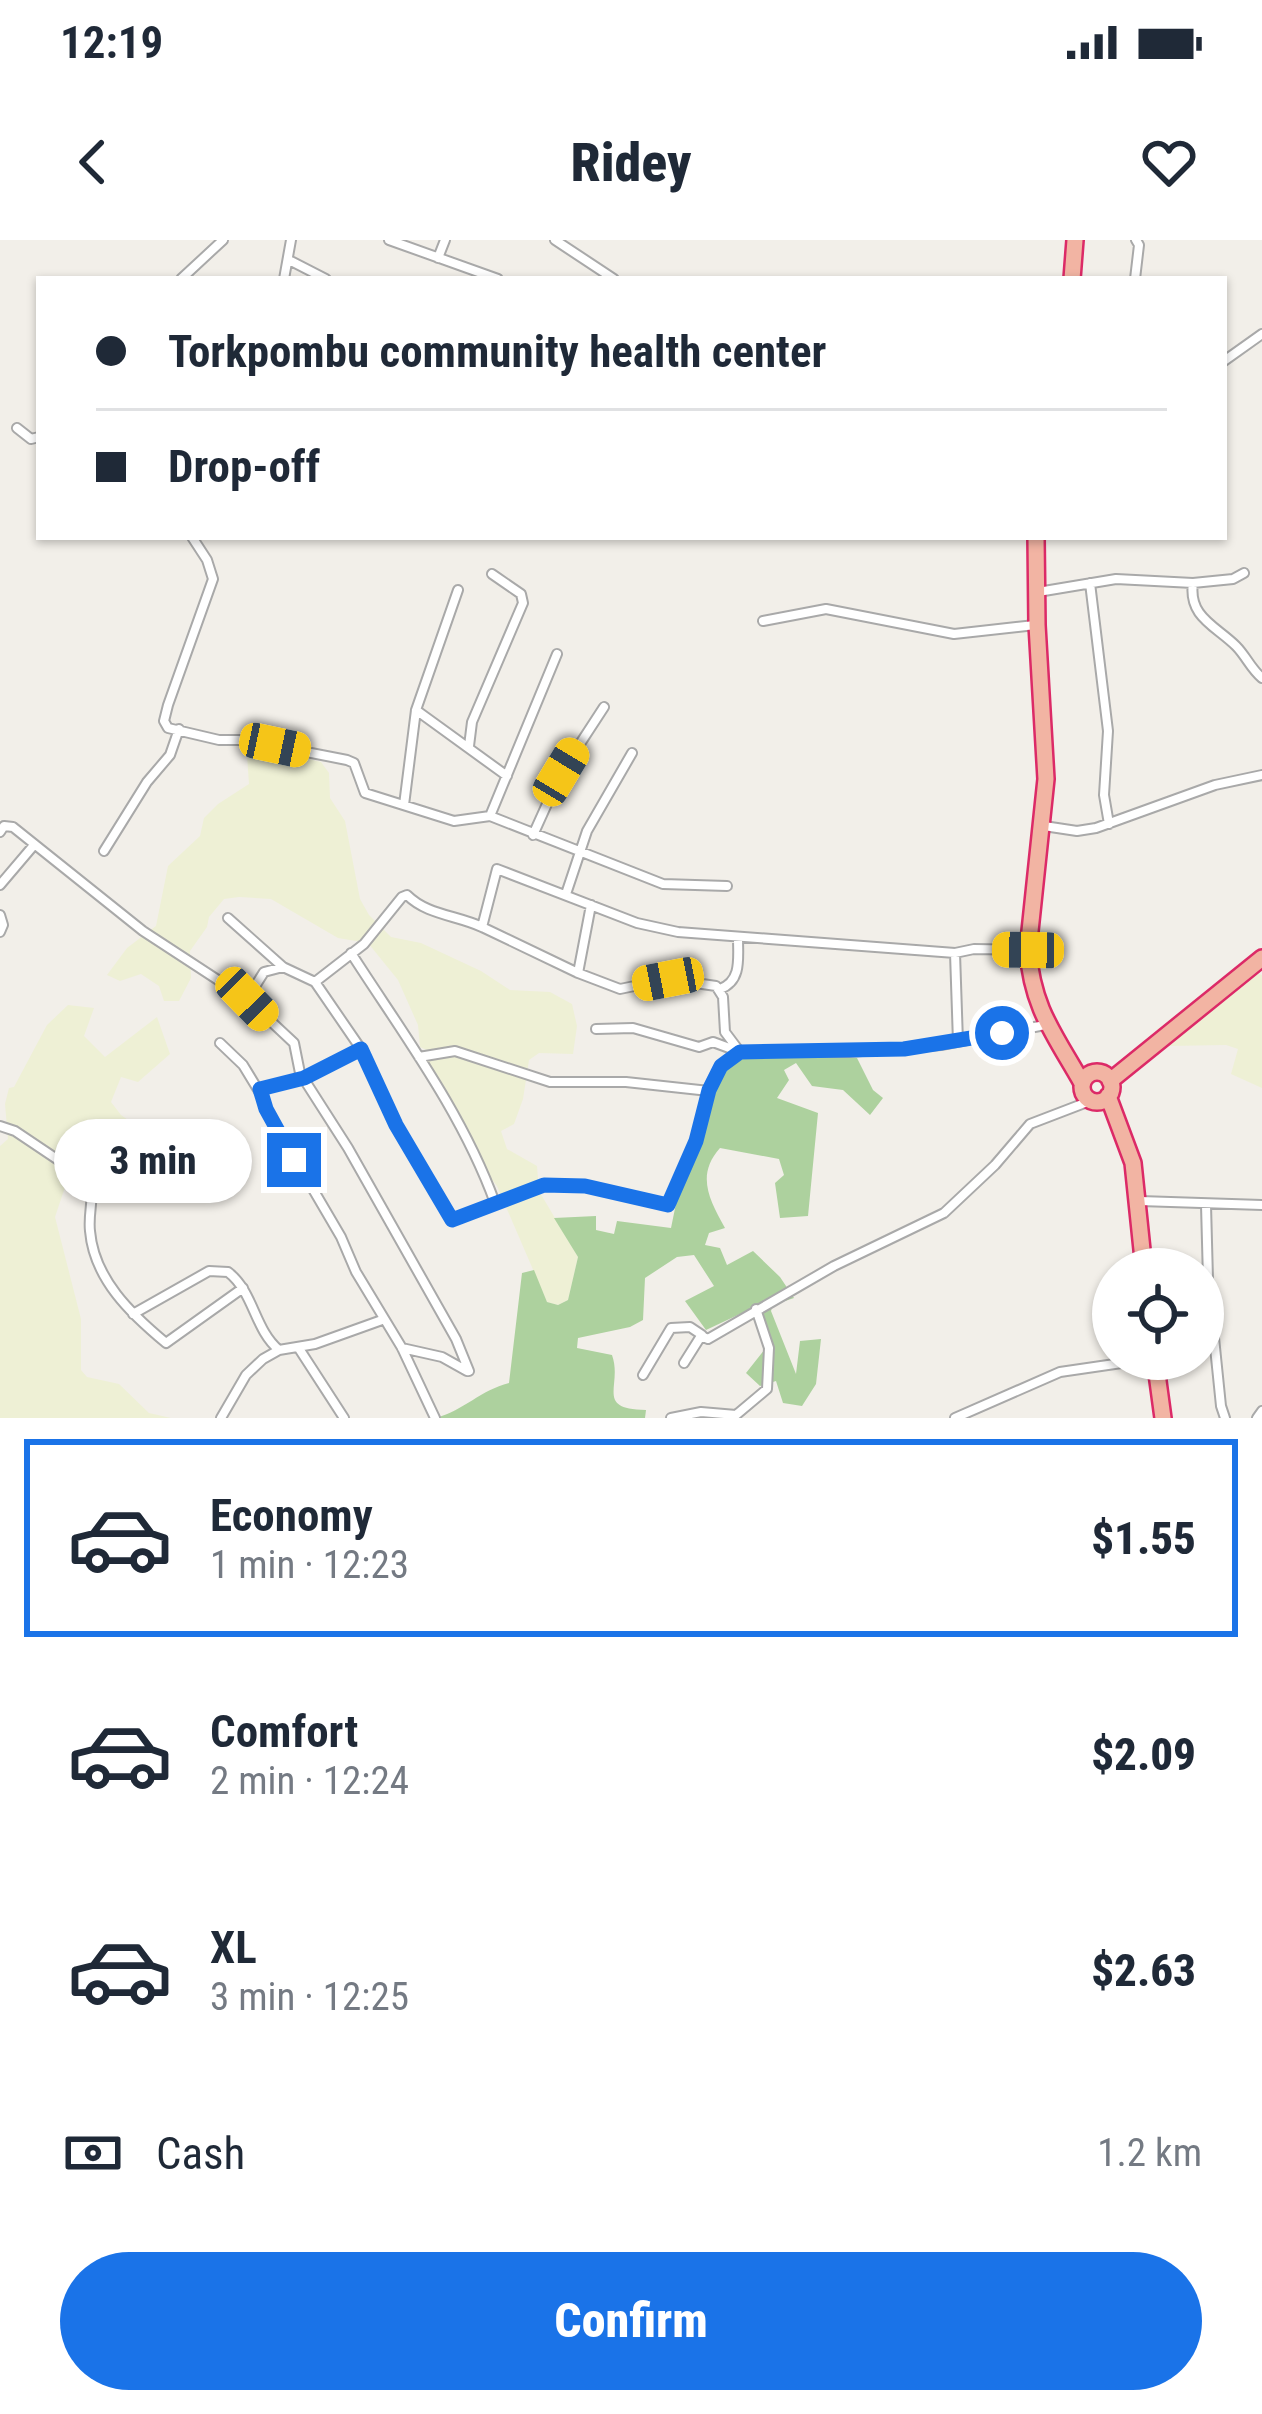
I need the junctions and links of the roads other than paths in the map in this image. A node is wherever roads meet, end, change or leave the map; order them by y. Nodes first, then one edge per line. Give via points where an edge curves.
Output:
1 (223, 240) edge
2 (291, 240) edge
3 (389, 240) edge
4 (446, 240) edge
5 (555, 240) edge
6 (1076, 240) edge
7 (1136, 240) edge
8 (438, 258) junction
9 (289, 260) junction
10 (184, 276) edge
11 (285, 276) edge
12 (320, 276) edge
13 (489, 276) edge
14 (609, 276) edge
15 (1072, 276) edge
16 (1135, 276) edge
17 (1262, 334) edge
18 (1227, 359) edge
19 (17, 428) dead end
20 (36, 437) edge
21 (194, 540) edge
22 (1036, 540) edge
23 (1244, 573) dead end
24 (492, 574) dead end
25 (1090, 583) junction
26 (1193, 583) junction
27 (458, 590) dead end
28 (1037, 592) junction
29 (763, 621) dead end
30 (1036, 625) junction
31 (557, 654) dead end
32 (1262, 678) edge
33 (604, 707) dead end
34 (416, 710) junction
35 (179, 728) junction
36 (469, 746) junction
37 (632, 753) dead end
38 (507, 776) junction
39 (1262, 776) edge
40 (404, 805) junction
41 (490, 816) junction
42 (1109, 824) junction
43 (1043, 826) junction
44 (0, 832) edge
45 (533, 835) junction
46 (34, 845) junction
47 (104, 850) dead end
48 (578, 853) junction
49 (0, 885) edge
50 (727, 886) dead end
51 (566, 894) junction
52 (591, 905) junction
53 (0, 915) edge
54 (228, 918) dead end
55 (482, 927) junction
56 (0, 932) edge
57 (737, 938) junction
58 (1028, 950) junction
59 (351, 953) junction
60 (955, 953) junction
61 (1262, 958) edge
62 (283, 967) junction
63 (578, 974) junction
64 (315, 982) junction
65 (720, 989) junction
66 (247, 999) junction
67 (1046, 1025) junction
68 (596, 1029) dead end
69 (958, 1042) junction
70 (220, 1043) dead end
71 (361, 1049) junction
72 (740, 1052) junction
73 (419, 1057) junction
74 (296, 1061) junction
75 (321, 1069) junction
76 (304, 1078) junction
77 (1098, 1087) junction
78 (709, 1090) junction
79 (263, 1100) junction
80 (0, 1126) edge
81 (1138, 1201) junction
82 (495, 1203) junction
83 (1206, 1205) junction
84 (1262, 1205) edge
85 (1142, 1248) edge
86 (243, 1288) junction
87 (756, 1310) junction
88 (133, 1314) junction
89 (382, 1320) junction
90 (708, 1339) junction
91 (298, 1347) junction
92 (402, 1348) junction
93 (279, 1350) junction
94 (684, 1363) dead end
95 (1092, 1367) edge
96 (643, 1375) dead end
97 (1156, 1380) edge
98 (220, 1418) edge
99 (344, 1418) edge
100 (435, 1418) edge
101 (671, 1418) edge
102 (956, 1418) edge
103 (1163, 1418) edge
104 (1225, 1418) edge

1 - 10 street
2 - 9 street
3 - 8 street
4 - 8 street
5 - 14 street
6 - 15 highway
7 - 16 street
8 - 13 street
9 - 11 street
9 - 12 street
17 - 18 street
19 - 20 street
21 - 35 street via 213,578 165,714 168,728
22 - 28 highway
23 - 26 street
24 - 36 street via 524,599
25 - 26 street
25 - 28 street
25 - 42 street via 1108,730
26 - 32 street via 1193,603 1207,624
27 - 34 street
28 - 30 highway
29 - 30 street via 826,609 954,634
30 - 43 highway
31 - 38 street
33 - 45 street via 561,772
34 - 36 street
34 - 40 street
35 - 40 street via 347,760 365,793
35 - 47 street via 167,760
36 - 38 street
37 - 48 street
38 - 41 street
39 - 42 street via 1215,784
40 - 41 street via 454,821
41 - 45 street
42 - 43 street via 1077,831
43 - 58 highway
44 - 46 street via 9,825
45 - 48 street
46 - 49 street
46 - 66 street
48 - 50 street via 663,884
48 - 51 street
51 - 52 street
51 - 55 street via 496,868
52 - 57 street via 660,930
52 - 63 street
53 - 56 street
54 - 62 street
55 - 59 street via 420,908 406,895
55 - 63 street
57 - 60 street
57 - 65 street via 738,970
58 - 60 street
58 - 67 highway
59 - 64 street
59 - 73 street
60 - 69 street
61 - 77 highway
62 - 64 street
62 - 66 street via 264,972
63 - 65 street via 620,989 668,979
64 - 71 street
65 - 72 street via 725,1033
66 - 74 street via 294,1043
67 - 69 street
67 - 77 highway
68 - 72 street via 633,1028
69 - 72 street
70 - 79 street
71 - 75 street
71 - 82 street via 452,1220
72 - 78 street
73 - 78 street via 455,1052 550,1082
73 - 82 street via 458,1118
74 - 75 street
74 - 76 street
75 - 76 street
76 - 79 street via 260,1089
76 - 92 street via 469,1371
77 - 81 highway via 1128,1143
77 - 87 street via 1030,1124 944,1213
78 - 82 street via 668,1205 560,1185
79 - 89 street
80 - 88 street via 91,1182 94,1252
81 - 83 street
81 - 85 highway
83 - 84 street
83 - 104 street
86 - 88 street via 228,1271 209,1271
86 - 88 street via 169,1343
86 - 93 street
87 - 90 street
87 - 101 street via 769,1348 766,1389 736,1415
89 - 91 street
89 - 92 street
90 - 94 street via 700,1336
90 - 96 street via 690,1327 670,1328
91 - 93 street
91 - 99 street
92 - 100 street
93 - 98 street via 246,1375
95 - 102 street via 1060,1372
97 - 103 highway

